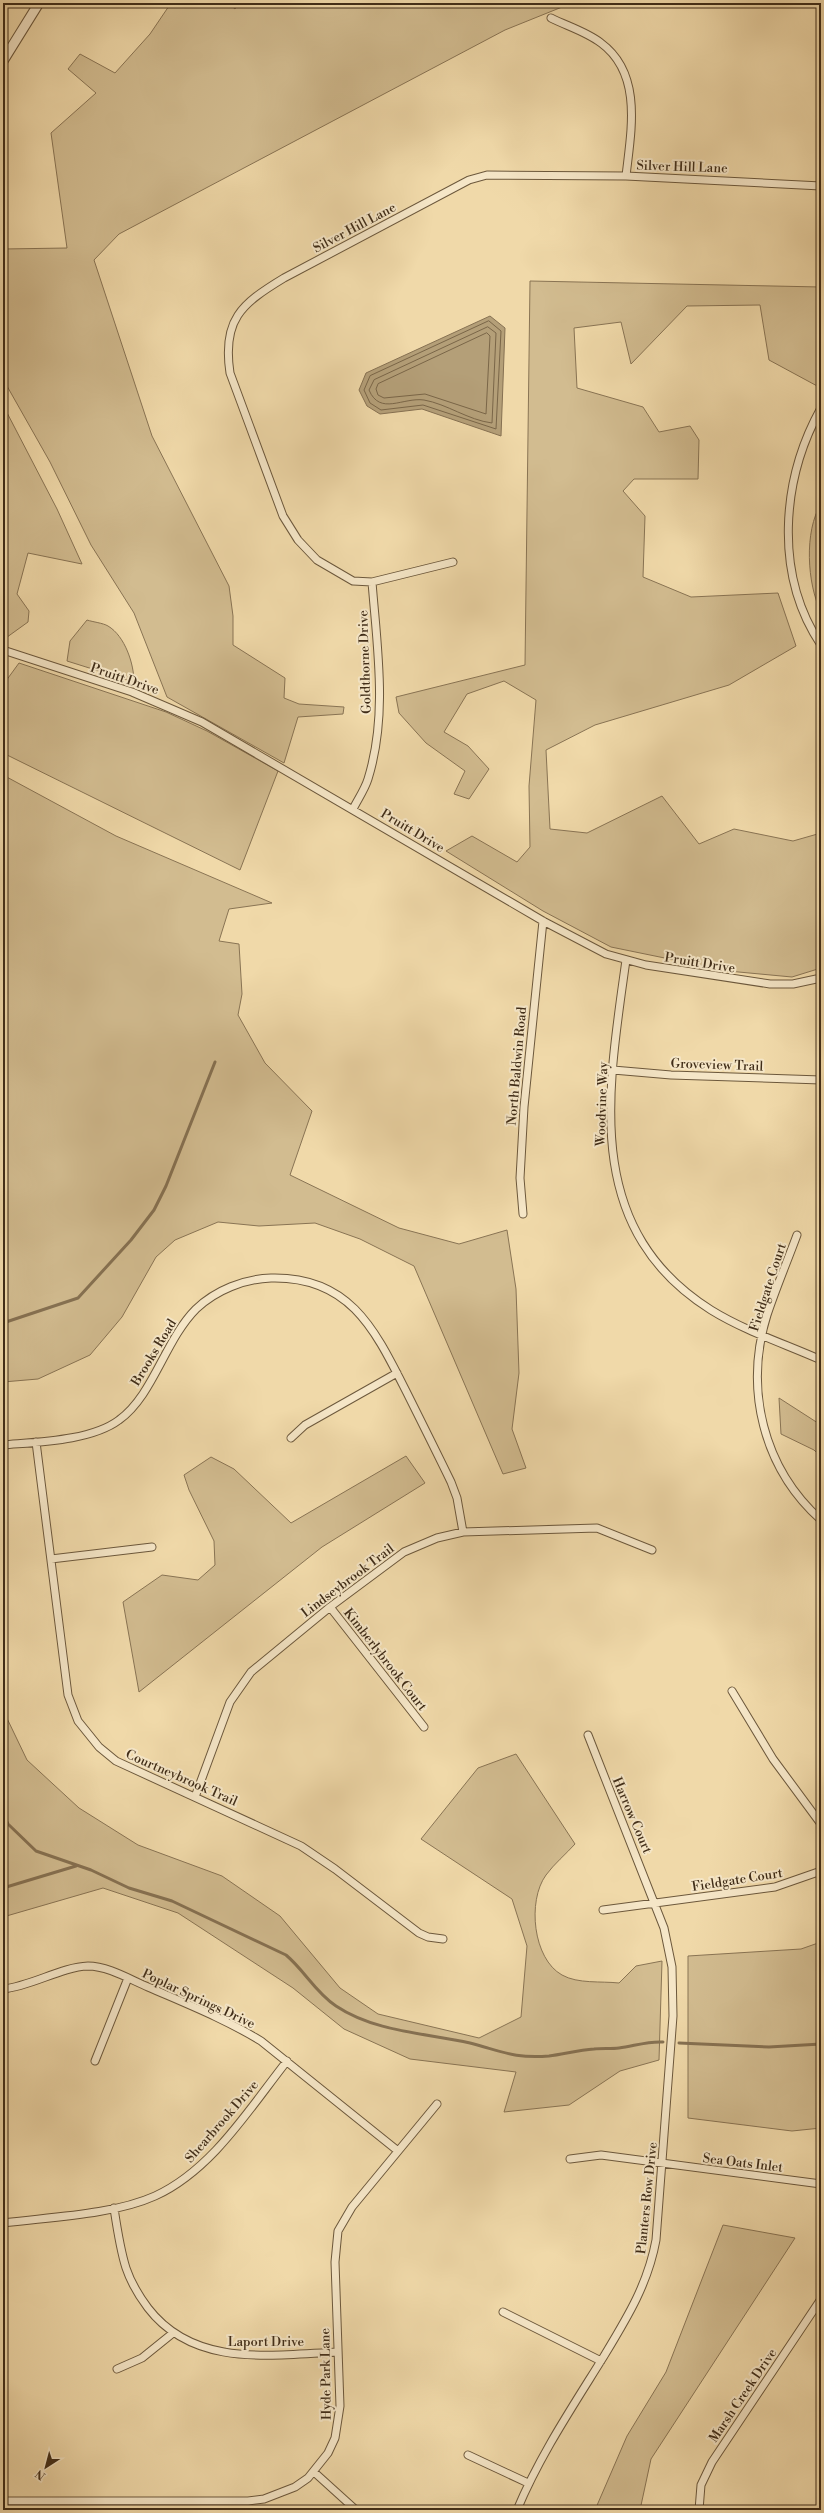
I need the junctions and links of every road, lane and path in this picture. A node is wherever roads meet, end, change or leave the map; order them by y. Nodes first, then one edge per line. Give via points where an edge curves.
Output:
1 (39, 3) edge
2 (551, 18) dead end
3 (3, 61) edge
4 (626, 176) junction
5 (821, 186) edge
6 (821, 408) edge
7 (453, 562) dead end
8 (372, 582) junction
9 (821, 645) edge
10 (3, 650) edge
11 (353, 809) junction
12 (543, 921) junction
13 (626, 960) junction
14 (821, 978) edge
15 (613, 1070) junction
16 (821, 1080) edge
17 (522, 1214) dead end
18 (797, 1235) dead end
19 (763, 1334) junction
20 (821, 1360) edge
21 (397, 1374) junction
22 (291, 1438) dead end
23 (36, 1442) junction
24 (3, 1445) edge
25 (821, 1520) edge
26 (463, 1532) junction
27 (152, 1546) dead end
28 (652, 1550) dead end
29 (51, 1558) junction
30 (330, 1607) junction
31 (732, 1691) dead end
32 (424, 1727) dead end
33 (588, 1735) dead end
34 (195, 1797) junction
35 (821, 1824) edge
36 (821, 1871) edge
37 (655, 1904) junction
38 (603, 1910) dead end
39 (443, 1939) dead end
40 (128, 1978) junction
41 (3, 1989) edge
42 (95, 2061) dead end
43 (287, 2061) junction
44 (437, 2104) dead end
45 (398, 2151) junction
46 (570, 2159) dead end
47 (662, 2164) junction
48 (821, 2184) edge
49 (114, 2208) junction
50 (3, 2223) edge
51 (821, 2299) edge
52 (503, 2312) dead end
53 (173, 2332) junction
54 (338, 2352) junction
55 (601, 2361) junction
56 (117, 2369) dead end
57 (468, 2455) dead end
58 (314, 2472) junction
59 (528, 2483) junction
60 (3, 2501) edge
61 (356, 2510) edge
62 (517, 2510) edge
63 (699, 2510) edge

1 - 3 street
2 - 4 street via 600,42 616,56 626,73 631,95 631,132
4 - 5 street, Silver Hill Lane
4 - 8 street, Silver Hill Lane via 487,175 469,180 284,278 259,293 236,318 229,332 227,351 230,373 283,516 298,540 317,560 353,581
6 - 9 street via 797,465 788,532 790,564 796,589
7 - 8 street, Silver Hill Lane
8 - 11 street, Goldthorne Drive via 379,715 376,749 368,780
10 - 11 street, Pruitt Drive via 169,706 244,745
11 - 12 street, Pruitt Drive
12 - 13 street, Pruitt Drive via 606,954
12 - 17 street, North Baldwin Road via 524,1106 520,1178
13 - 14 street, Pruitt Drive via 689,973 770,984 793,984
13 - 15 street, Woodvine Way
15 - 16 street, Groveview Trail via 671,1075
15 - 19 street, Woodvine Way via 611,1151 620,1194 638,1235 663,1269 693,1297 725,1317
18 - 19 street, Fieldgate Court via 767,1316
19 - 20 street, Woodvine Way
19 - 25 street, Fieldgate Court via 758,1358 757,1384 766,1436 789,1484
21 - 22 street via 305,1425
21 - 23 street, Brooks Road via 366,1320 340,1297 300,1280 254,1280 219,1293 198,1308 176,1334 145,1390 120,1420 88,1433
21 - 26 street, Brooks Road via 451,1482 457,1498
23 - 24 street, Brooks Road
23 - 29 street, Courtneybrook Trail
26 - 28 street, Lindseybrook Trail via 597,1528
26 - 30 street, Lindseybrook Trail via 437,1538 404,1552
27 - 29 street
29 - 34 street, Courtneybrook Trail via 68,1695 78,1720 99,1747 116,1761
30 - 32 street, Kimberlybrook Court
30 - 34 street, Lindseybrook Trail via 263,1660 239,1686 222,1721
31 - 35 street via 773,1759
33 - 37 street, Harrow Court
34 - 39 street, Courtneybrook Trail via 302,1846 419,1933
36 - 37 street, Fieldgate Court via 775,1887
37 - 38 street, Fieldgate Court
37 - 47 street, Planters Row Drive via 667,1942 674,1990
40 - 41 street, Poplar Springs Drive via 98,1967 87,1966 31,1984
40 - 42 street
40 - 43 street, Poplar Springs Drive via 236,2026
43 - 45 street, Poplar Springs Drive
43 - 49 street, Shearbrook Drive via 192,2173 154,2196
44 - 45 street, Hyde Park Lane
45 - 54 street, Hyde Park Lane via 352,2207 338,2232 335,2262
46 - 47 street, Sea Oats Inlet via 601,2155
47 - 48 street, Sea Oats Inlet
47 - 55 street, Planters Row Drive via 656,2240 650,2269 635,2305
49 - 50 street, Shearbrook Drive
49 - 53 street, Laport Drive via 126,2267 132,2283 152,2313
51 - 63 street, Marsh Creek Drive via 712,2462 701,2485
52 - 55 street
53 - 54 street, Laport Drive via 193,2345 234,2355
53 - 56 street via 142,2358
54 - 58 street, Hyde Park Lane via 339,2422 328,2453
55 - 59 street, Planters Row Drive
57 - 59 street
58 - 60 street, Hyde Park Lane via 295,2487 280,2494 248,2501
58 - 61 street
59 - 62 street, Planters Row Drive

